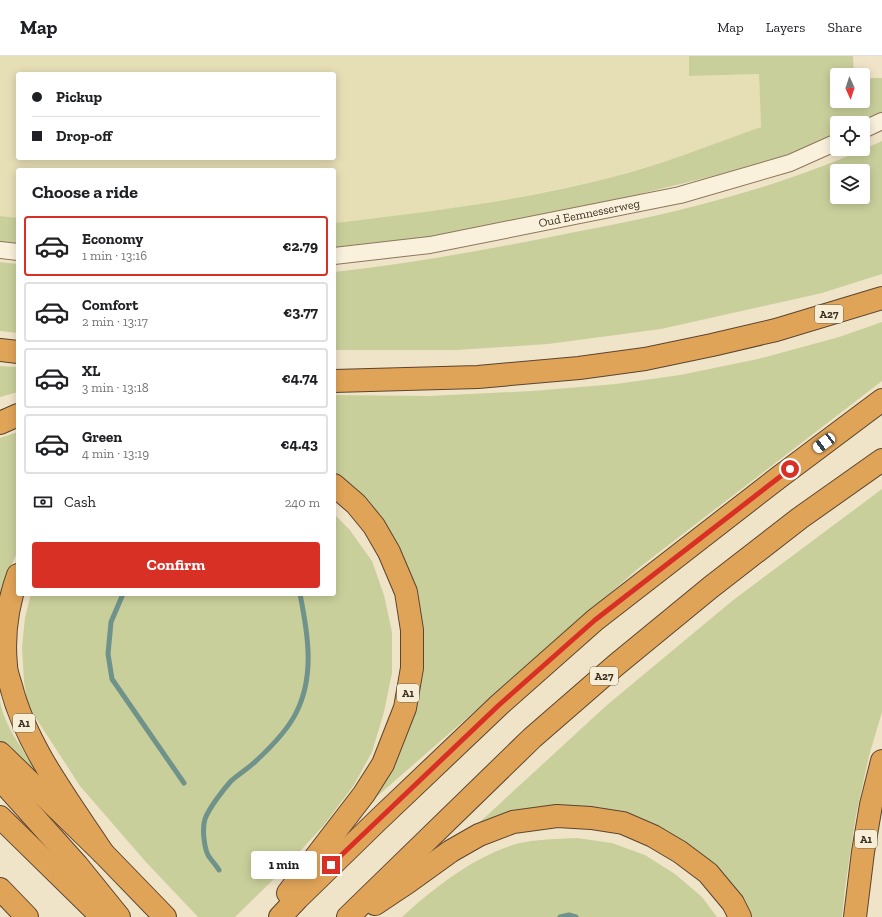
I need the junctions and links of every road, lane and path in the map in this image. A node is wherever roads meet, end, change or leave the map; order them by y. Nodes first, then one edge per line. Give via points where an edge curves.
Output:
1 (882, 121) edge
2 (870, 127) edge
3 (830, 145) edge
4 (0, 250) edge
5 (16, 252) edge
6 (336, 256) edge
7 (882, 298) edge
8 (0, 350) edge
9 (16, 352) edge
10 (340, 380) edge
11 (882, 400) edge
12 (16, 416) edge
13 (0, 423) edge
14 (882, 460) edge
15 (336, 487) edge
16 (16, 581) edge
17 (0, 753) edge
18 (882, 761) edge
19 (0, 779) edge
20 (882, 796) edge
21 (0, 817) edge
22 (103, 853) junction
23 (0, 889) edge
24 (294, 894) junction
25 (27, 917) edge
26 (102, 917) edge
27 (119, 917) edge
28 (165, 917) edge
29 (279, 917) edge
30 (348, 917) edge
31 (355, 917) edge
32 (740, 917) edge
33 (855, 917) edge
34 (869, 917) edge

1 - 2 street
3 - 6 street, Oud Eemnesserweg via 790,164 680,195 430,245
4 - 5 street
7 - 10 highway, A27 via 776,330 645,359 478,377
8 - 9 highway
11 - 24 highway via 595,620
12 - 13 highway
14 - 30 highway, A27 via 800,518 616,665 532,738
15 - 24 highway, A1 via 356,504 374,526 389,552 406,592 412,630 412,668 405,708 383,764
16 - 22 highway, A1 via 6,628 6,666 16,706 34,745
17 - 22 highway, A1
18 - 33 highway, A1 via 871,805
19 - 27 highway
20 - 34 highway, A1 via 871,879
21 - 26 highway
22 - 28 highway, A1
23 - 25 highway
24 - 29 highway
31 - 32 highway via 451,851 479,835 513,822 557,816 623,823 653,836 708,873 733,903

